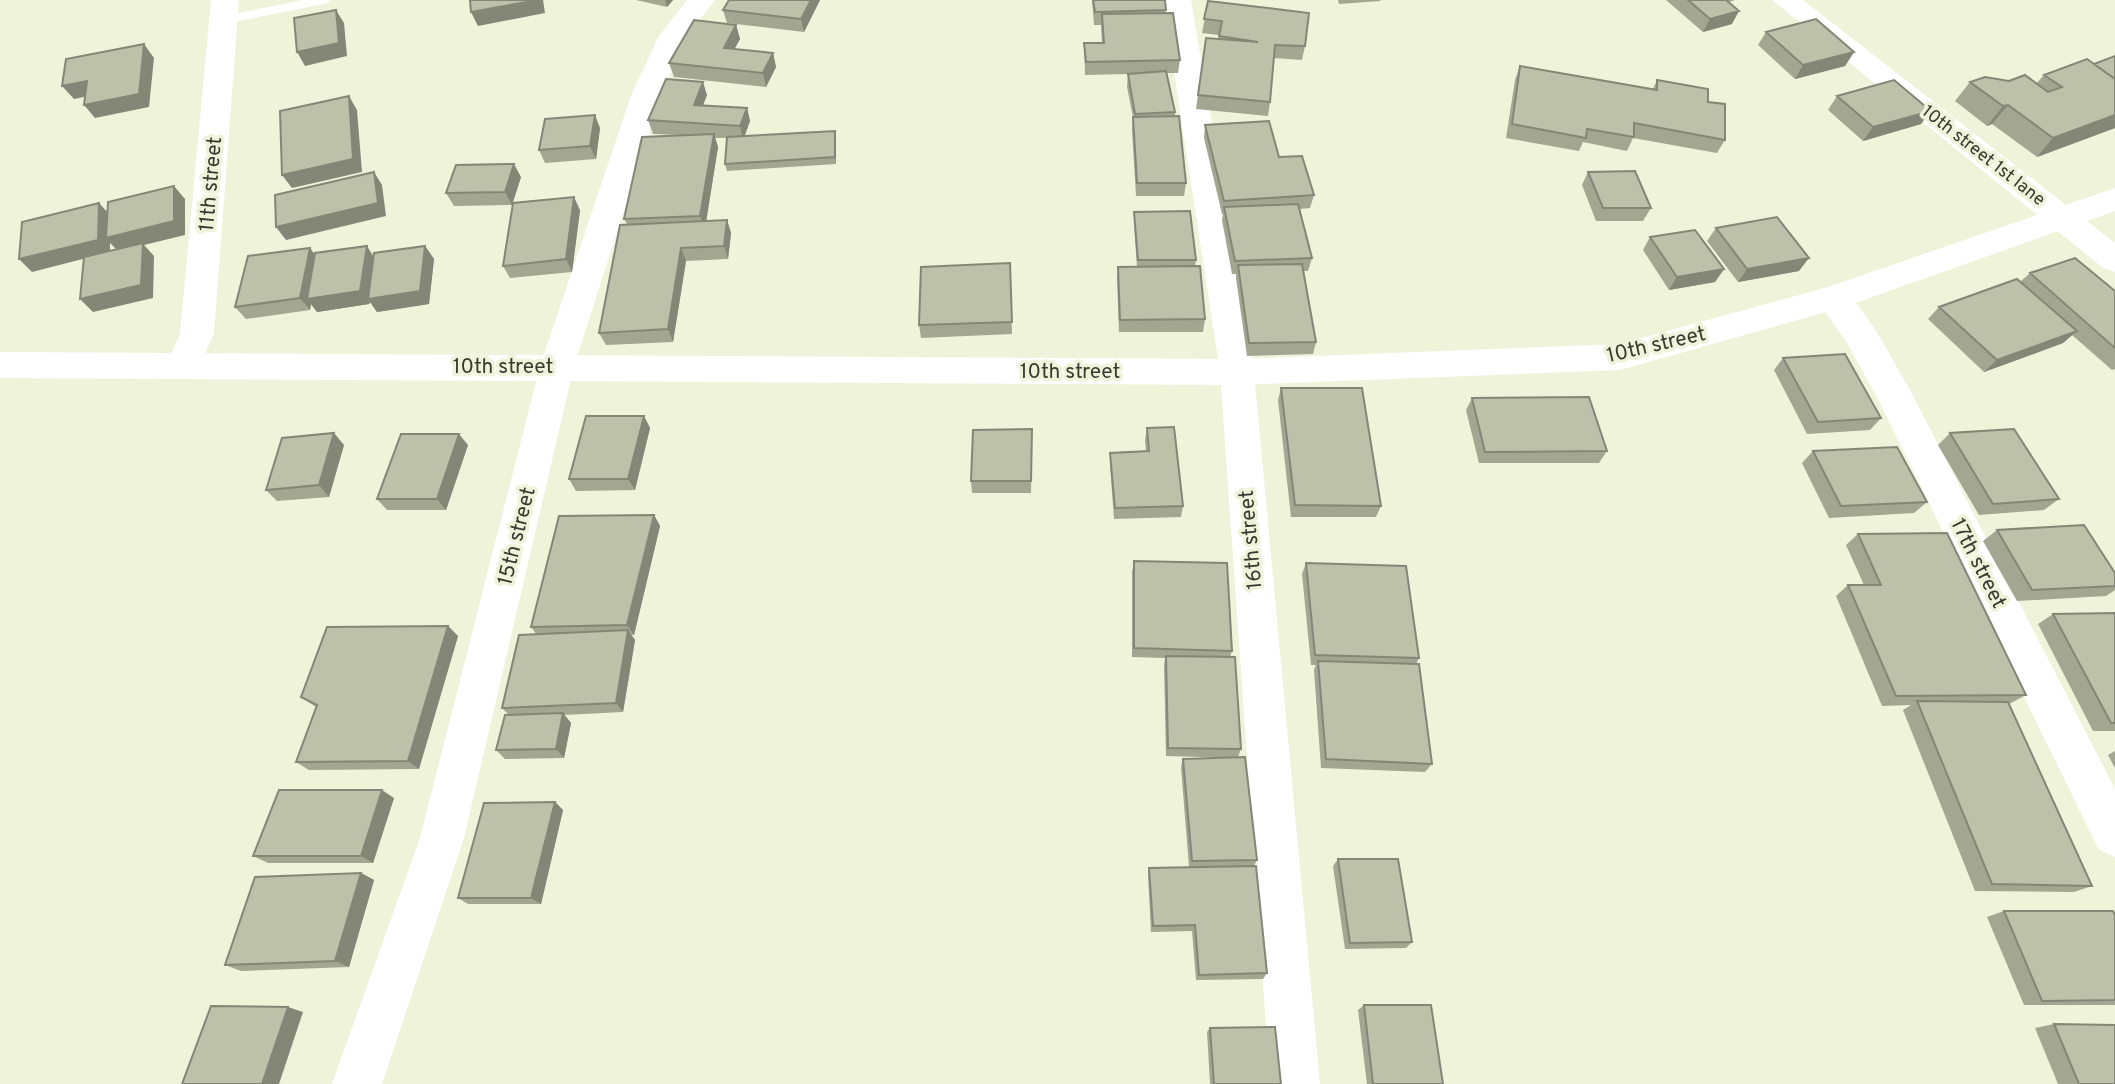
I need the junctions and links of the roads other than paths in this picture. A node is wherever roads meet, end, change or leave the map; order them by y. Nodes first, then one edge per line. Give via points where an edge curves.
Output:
1 (324, 0) edge
2 (701, 0) edge
3 (1177, 0) edge
4 (1786, 0) edge
5 (224, 10) edge
6 (2115, 199) edge
7 (2064, 218) junction
8 (2115, 260) edge
9 (1832, 298) junction
10 (0, 365) edge
11 (183, 366) junction
12 (557, 366) junction
13 (1237, 372) junction
14 (2115, 835) edge
15 (357, 1084) edge
16 (1295, 1084) edge

1 - 5 lane
2 - 12 street, 15th street via 673,36 647,93
3 - 13 street, 16th street
4 - 7 street, 10th street 1st lane
5 - 11 street, 11th street via 197,334
6 - 7 street, 10th street
7 - 8 street, 10th street 1st lane
7 - 9 street, 10th street
9 - 13 street, 10th street via 1620,357
9 - 14 street, 17th street via 1895,396
10 - 11 street, 10th street
11 - 12 street, 10th street
12 - 13 street, 10th street
12 - 15 street, 15th street via 442,838
13 - 16 street, 16th street

